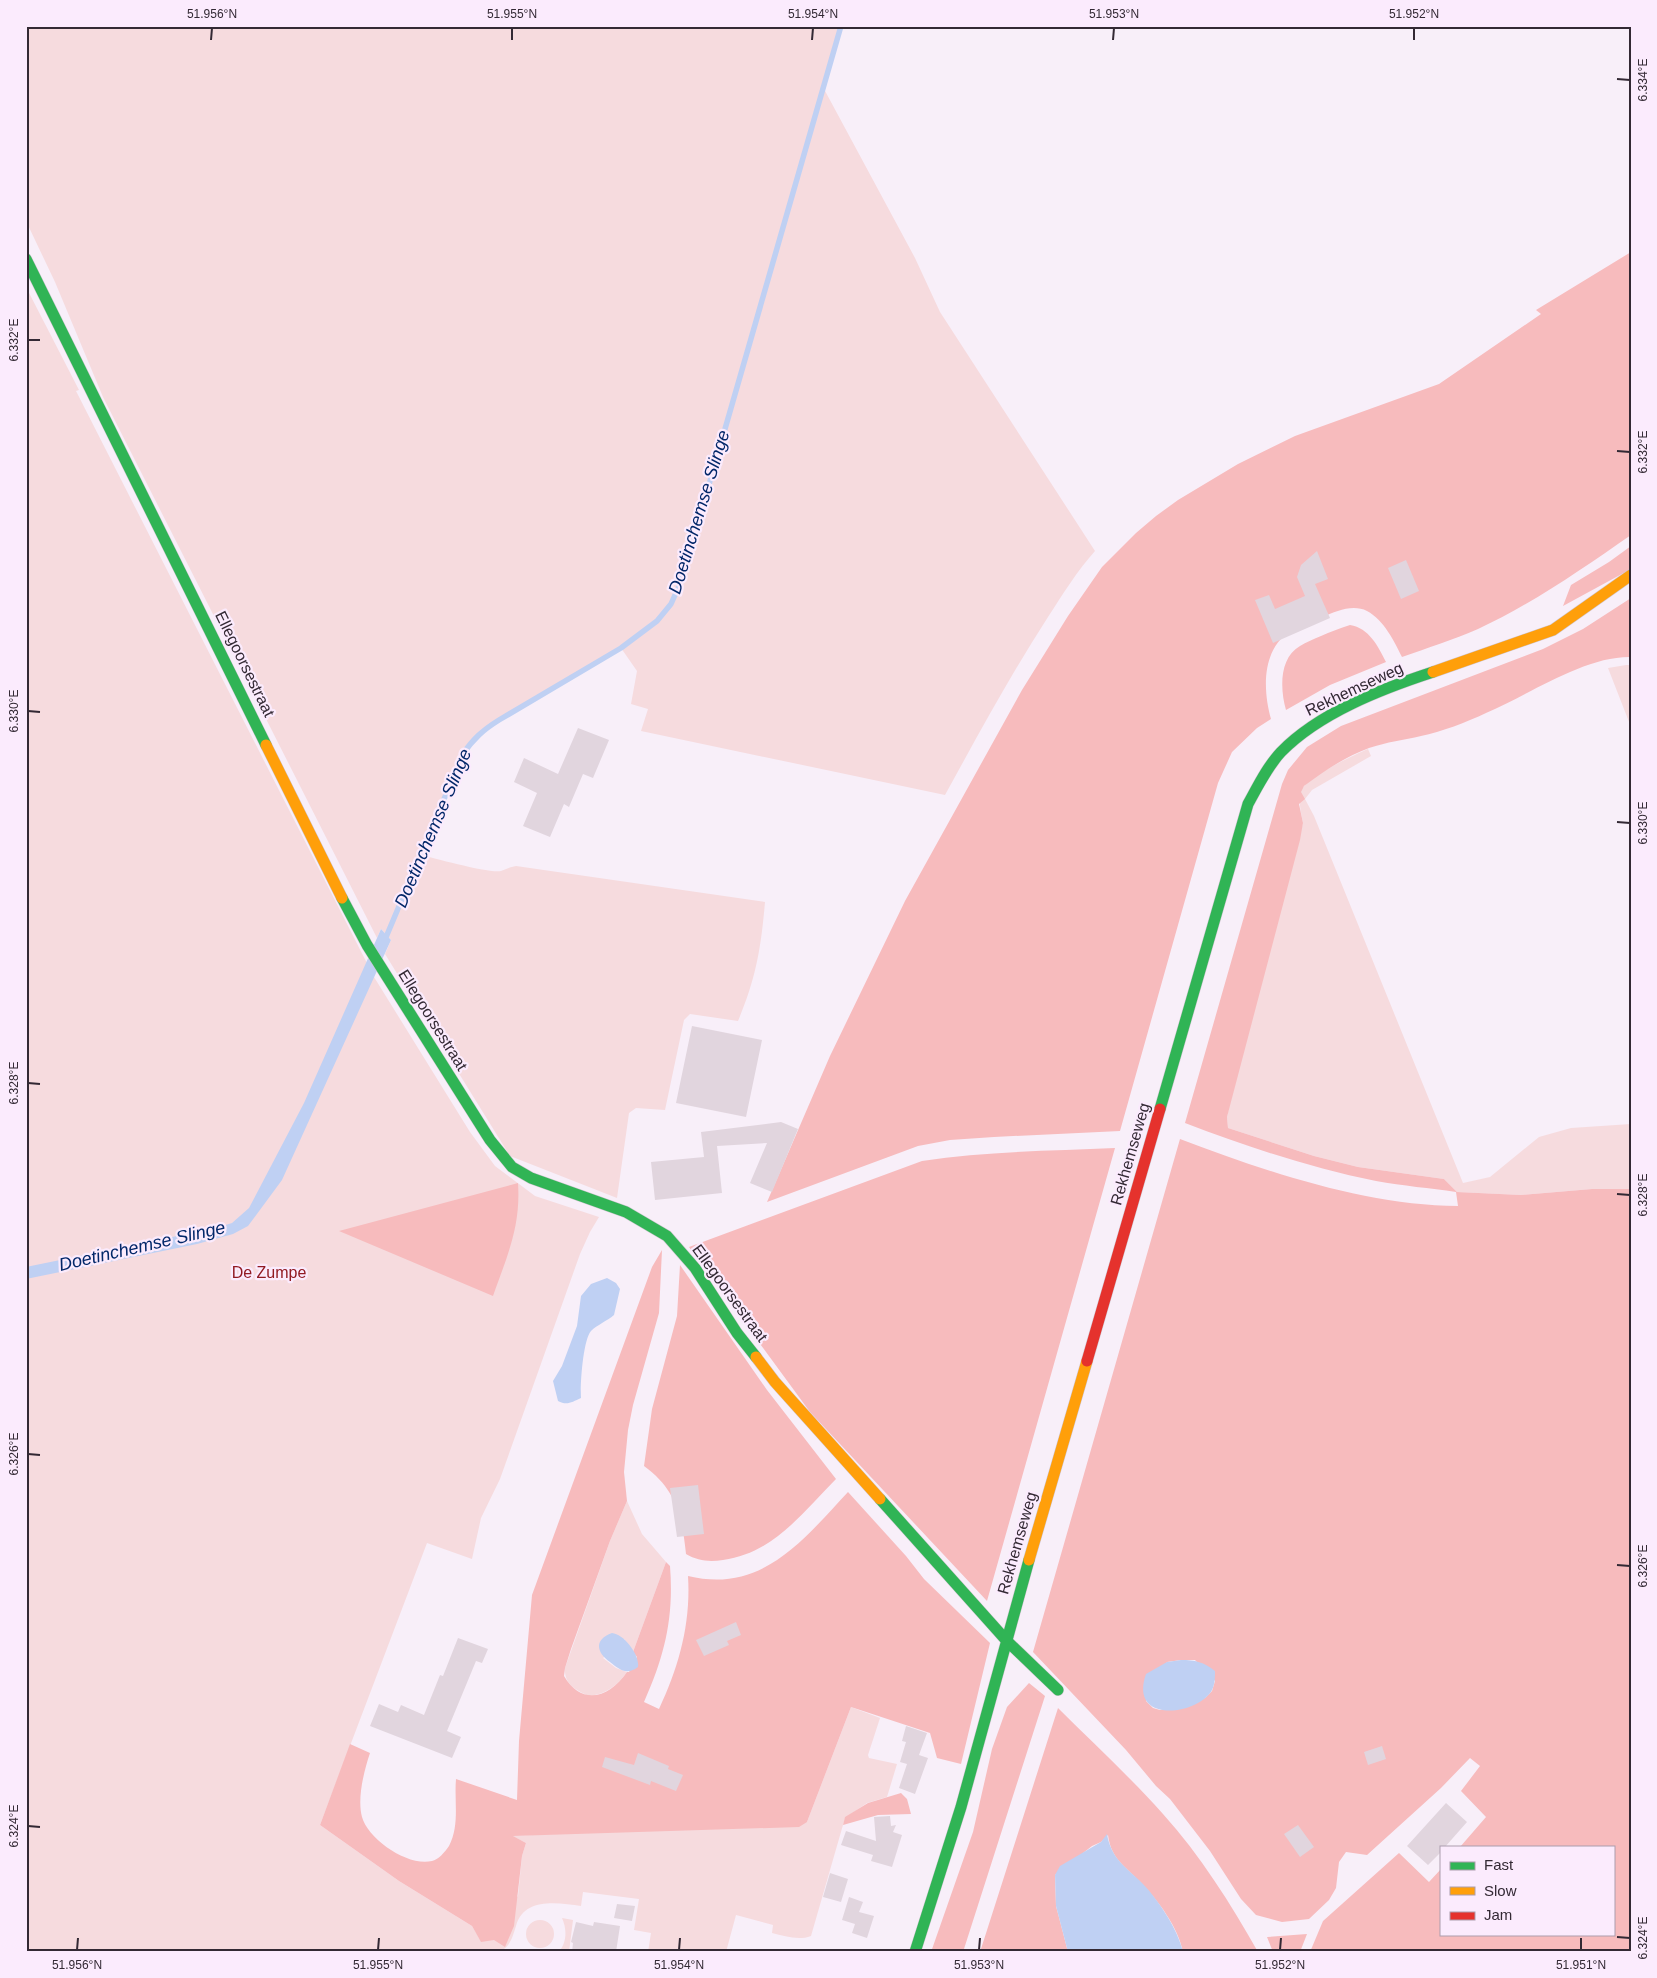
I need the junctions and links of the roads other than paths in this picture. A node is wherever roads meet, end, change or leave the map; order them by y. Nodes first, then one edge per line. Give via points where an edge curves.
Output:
1 (26, 259) edge
2 (1631, 575) edge
3 (1006, 1640) junction
4 (1058, 1690) dead end
5 (915, 1952) edge

1 - 3 street, Ellegoorsestraat via 367,945 490,1140 512,1167 531,1178 626,1212 667,1236 695,1268 737,1333 775,1382
2 - 3 street, Rekhemseweg via 1553,630 1365,698 1306,729 1280,753 1256,787 1248,804
3 - 4 street, Ellegoorsestraat
3 - 5 street, Rekhemseweg via 961,1807

